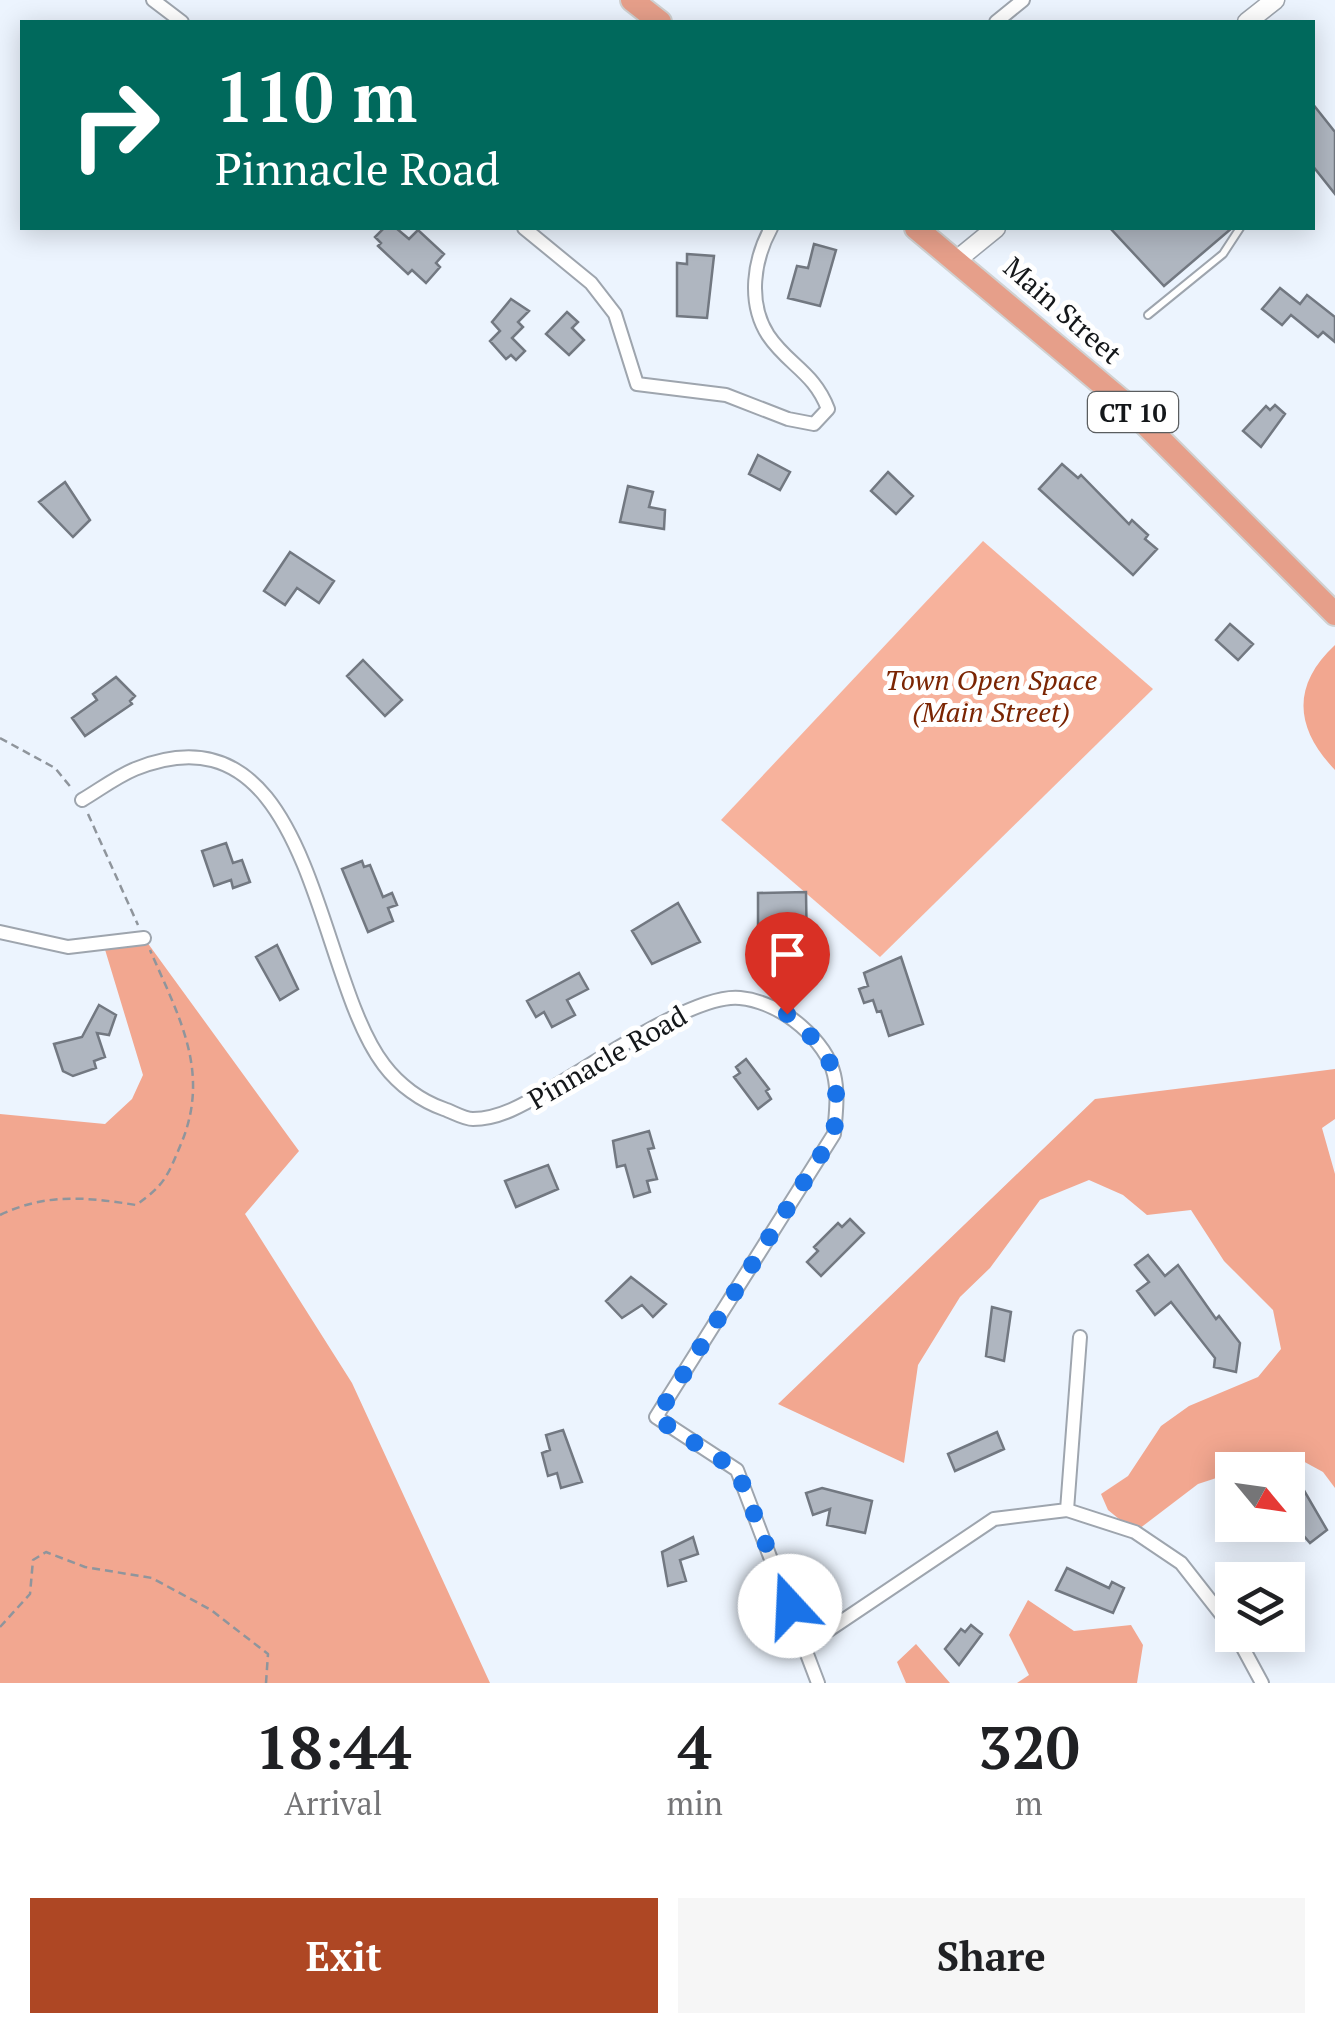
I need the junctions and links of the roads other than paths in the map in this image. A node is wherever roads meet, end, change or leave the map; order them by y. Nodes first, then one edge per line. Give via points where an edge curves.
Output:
1 (153, 0) edge
2 (1023, 0) edge
3 (1275, 0) edge
4 (179, 20) edge
5 (998, 20) edge
6 (1250, 20) edge
7 (526, 230) edge
8 (770, 230) edge
9 (919, 230) edge
10 (994, 230) edge
11 (1239, 230) edge
12 (958, 260) junction
13 (1148, 314) dead end
14 (1335, 614) edge
15 (82, 800) road end
16 (0, 932) edge
17 (144, 938) road end
18 (1080, 1338) dead end
19 (1067, 1510) junction
20 (1215, 1607) edge
21 (806, 1646) junction
22 (1245, 1652) edge
23 (818, 1683) edge
24 (1262, 1683) edge

1 - 4 street
2 - 5 street
3 - 6 main road
7 - 8 street via 591,283 615,314 637,384 726,395 814,424 828,409 819,385 768,335 755,297 759,250
9 - 12 highway, Main Street / CT 10
10 - 12 main road
11 - 13 lane via 1223,254
12 - 14 highway, Main Street / CT 10 via 1122,400
15 - 21 street, Pinnacle Road via 134,770 181,758 222,763 252,780 287,824 362,1024 384,1065 422,1101 472,1119 517,1109 690,1008 738,997 785,1012 823,1046 839,1086 834,1134 656,1418 737,1470
16 - 17 street via 68,947
18 - 19 street
19 - 20 street via 1135,1532 1180,1563
19 - 21 street via 994,1519
21 - 23 street, Pinnacle Road
22 - 24 street

